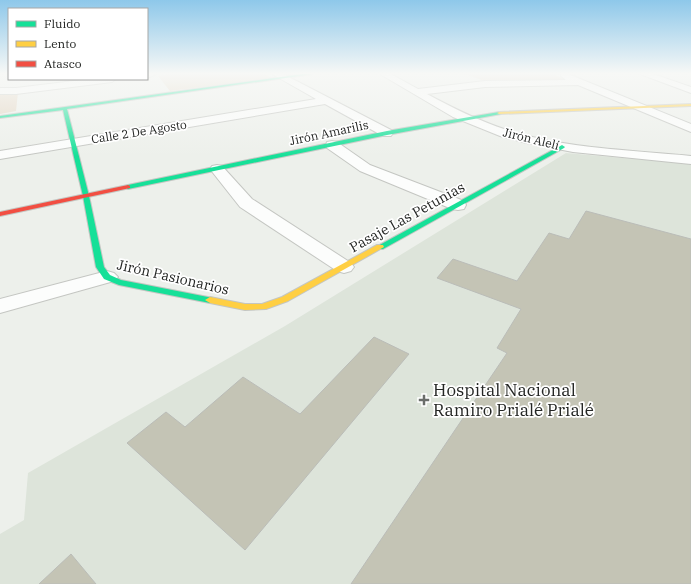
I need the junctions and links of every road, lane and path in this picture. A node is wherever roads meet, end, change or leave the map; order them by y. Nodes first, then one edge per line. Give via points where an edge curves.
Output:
1 (110, 101) edge
2 (324, 101) edge
3 (326, 101) edge
4 (434, 101) edge
5 (625, 101) edge
6 (691, 105) edge
7 (639, 107) junction
8 (65, 108) junction
9 (0, 117) edge
10 (464, 118) junction
11 (691, 128) edge
12 (387, 133) junction
13 (73, 143) junction
14 (332, 145) junction
15 (562, 147) junction
16 (0, 155) edge
17 (691, 160) edge
18 (217, 169) junction
19 (86, 196) junction
20 (458, 205) junction
21 (0, 214) edge
22 (344, 267) junction
23 (107, 277) junction
24 (0, 306) edge
25 (263, 307) joint

1 - 8 street
2 - 13 street, Calle 2 De Agosto
3 - 12 street
4 - 10 street, Jirón Alelí
5 - 7 street
6 - 7 street, Jirón Amarilis
7 - 10 street, Jirón Amarilis via 500,113
7 - 11 street
8 - 9 street
8 - 13 street, Jirón Pasionarios
10 - 12 street, Jirón Amarilis
10 - 15 street, Jirón Alelí via 504,133
12 - 14 street, Jirón Amarilis
13 - 16 street, Calle 2 De Agosto
13 - 19 street, Jirón Pasionarios
14 - 18 street, Jirón Amarilis
14 - 20 street via 365,168
15 - 17 street, Jirón Alelí
15 - 20 street, Pasaje Las Petunias
18 - 19 street, Jirón Amarilis
18 - 22 street via 246,203
19 - 21 street, Jirón Amarilis
19 - 23 street, Jirón Pasionarios via 100,267
20 - 22 street, Pasaje Las Petunias
22 - 25 street, Pasaje Las Petunias via 285,300
23 - 24 street
23 - 25 street, Jirón Pasionarios via 119,282 245,307

